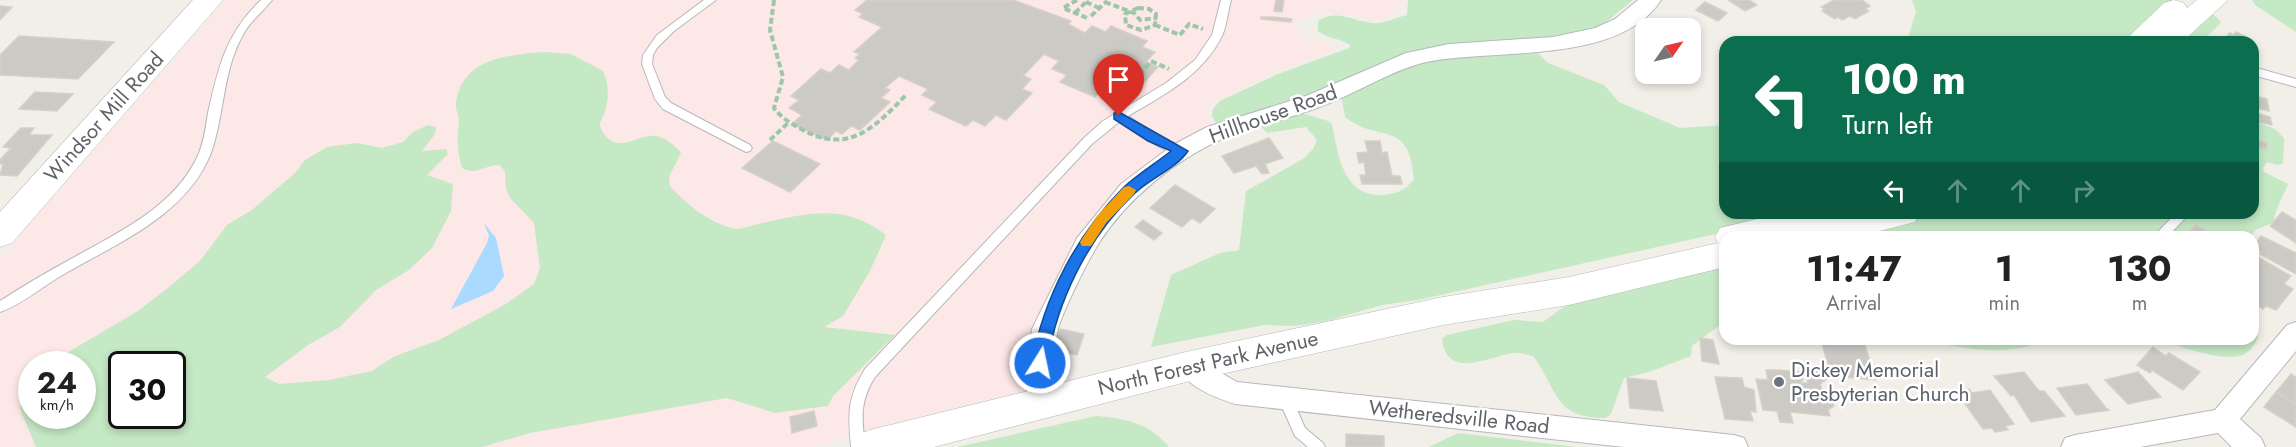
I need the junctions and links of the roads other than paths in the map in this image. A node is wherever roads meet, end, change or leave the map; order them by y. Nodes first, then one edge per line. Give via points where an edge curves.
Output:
1 (208, 0) edge
2 (267, 0) edge
3 (711, 0) edge
4 (1226, 0) edge
5 (1651, 0) edge
6 (2184, 0) edge
7 (2214, 0) edge
8 (2143, 36) edge
9 (2171, 36) edge
10 (2259, 73) edge
11 (2296, 83) edge
12 (1119, 116) junction
13 (746, 148) dead end
14 (1182, 151) junction
15 (1811, 219) edge
16 (1879, 219) edge
17 (2178, 219) edge
18 (1758, 231) edge
19 (1830, 231) edge
20 (2165, 231) edge
21 (0, 234) edge
22 (1719, 240) edge
23 (1719, 255) edge
24 (0, 307) edge
25 (1443, 311) junction
26 (2296, 332) edge
27 (1190, 366) junction
28 (1285, 398) junction
29 (1040, 402) junction
30 (2223, 420) junction
31 (858, 447) edge
32 (870, 447) edge
33 (1318, 447) edge
34 (1734, 447) edge
35 (2074, 447) edge
36 (2251, 447) edge

1 - 21 main road, Windsor Mill Road
2 - 24 lane via 246,20 230,46 205,153 198,170 181,191 146,223
3 - 13 lane via 652,44 647,64 660,99 667,106
4 - 12 lane via 1217,35 1199,63 1170,86
5 - 14 street, Hillhouse Road via 1622,24 1601,34 1553,44 1449,51 1414,58 1314,101 1215,133
6 - 8 main road
7 - 9 main road
10 - 11 lane
12 - 14 lane
12 - 31 lane via 1088,141 870,373 854,404
14 - 29 street, Hillhouse Road via 1129,190 1089,238 1045,329
15 - 18 main road
16 - 19 main road
17 - 20 lane
22 - 25 main road, North Forest Park Avenue via 1569,273
23 - 25 main road, North Forest Park Avenue via 1569,291
25 - 27 main road, North Forest Park Avenue
26 - 30 street
27 - 28 street, Wetheredsville Road via 1210,382 1235,393
27 - 29 main road, North Forest Park Avenue
28 - 33 lane via 1300,432
28 - 34 street, Wetheredsville Road
29 - 32 main road, North Forest Park Avenue
30 - 35 street
30 - 36 street

